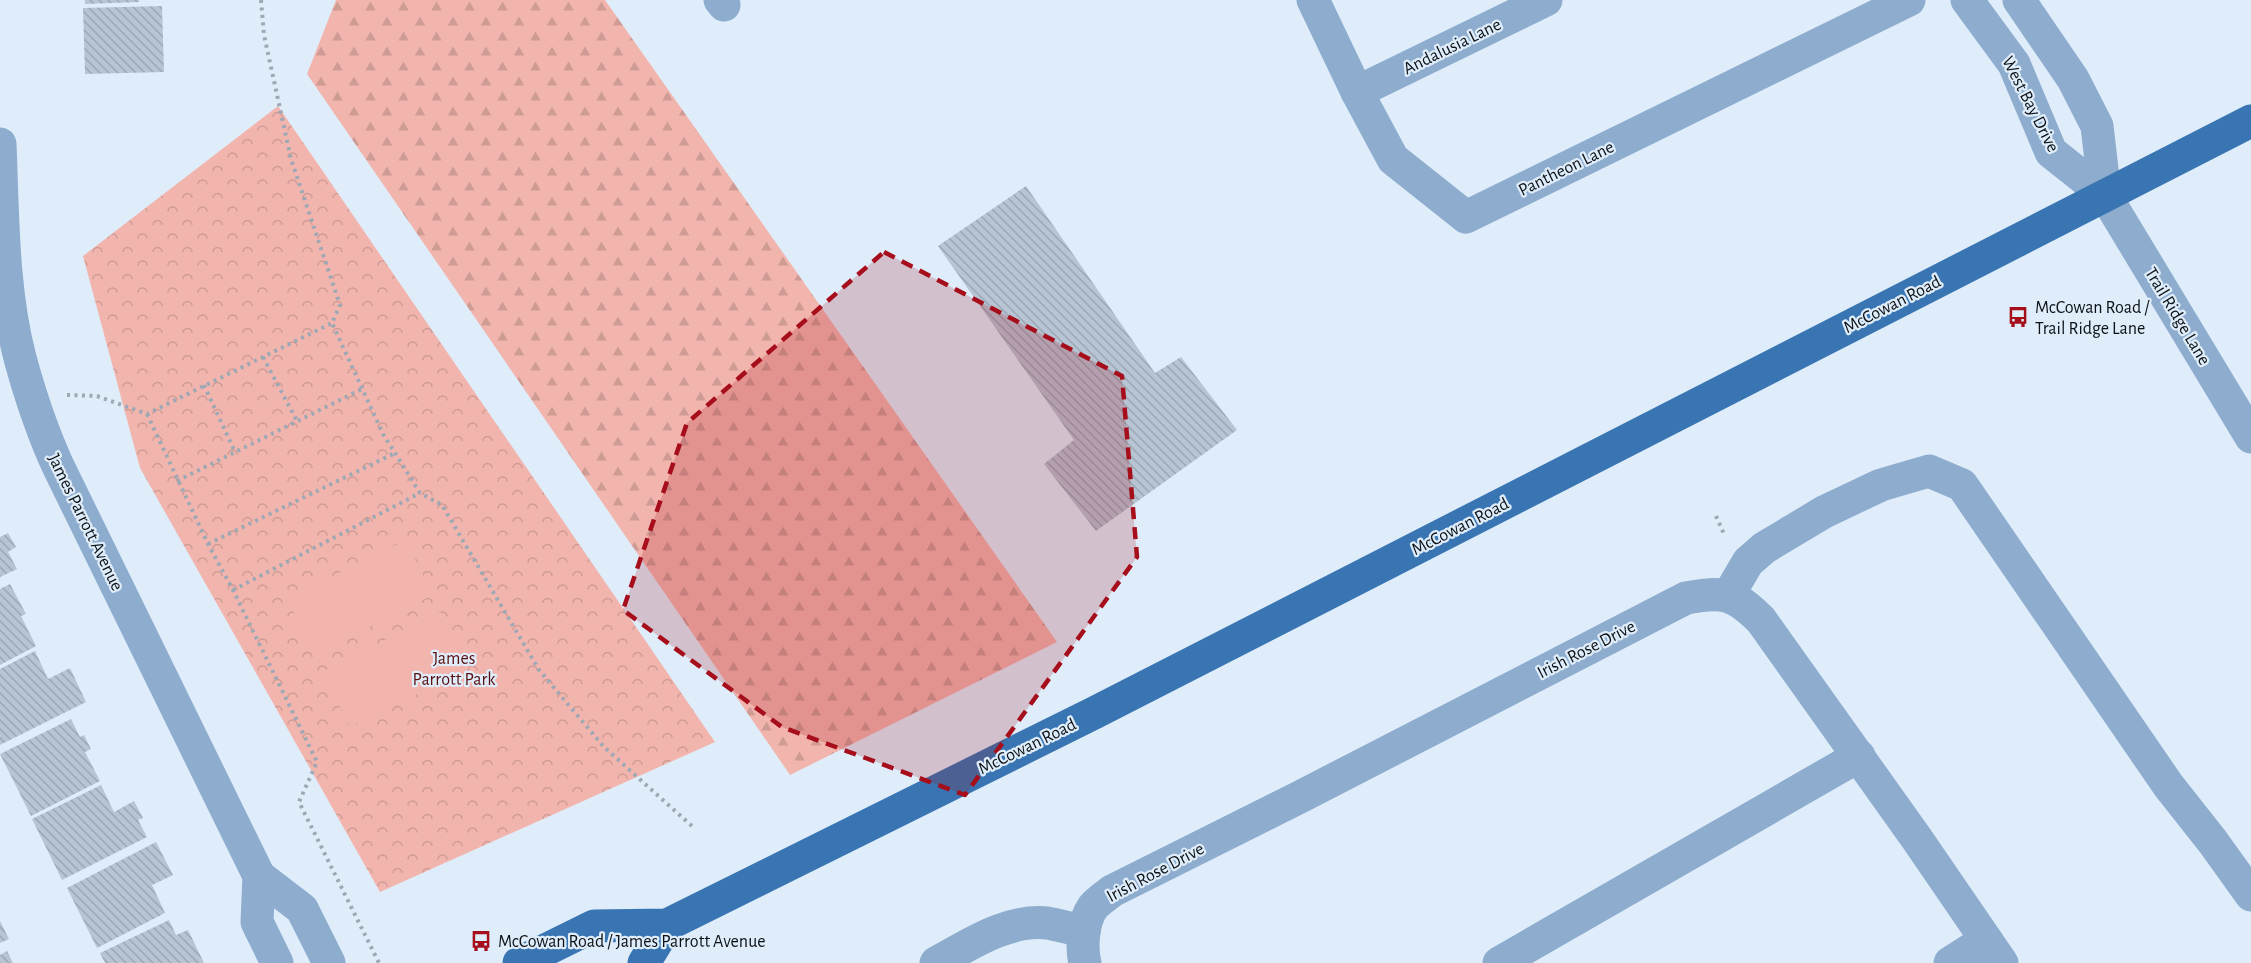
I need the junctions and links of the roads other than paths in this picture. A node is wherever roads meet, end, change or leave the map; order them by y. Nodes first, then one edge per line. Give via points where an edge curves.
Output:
1 (1313, 0) edge
2 (1546, 0) edge
3 (1909, 0) edge
4 (1967, 0) edge
5 (2019, 0) edge
6 (1357, 92) junction
7 (2251, 122) edge
8 (0, 144) edge
9 (0, 149) edge
10 (2105, 195) junction
11 (2251, 437) edge
12 (1728, 596) junction
13 (1859, 756) junction
14 (259, 876) junction
15 (2251, 895) edge
16 (666, 925) junction
17 (1084, 947) edge
18 (1994, 952) edge
19 (277, 963) edge
20 (329, 963) edge
21 (519, 963) edge
22 (644, 963) edge
23 (936, 963) edge
24 (1499, 963) edge
25 (1950, 963) edge

1 - 6 street, Pantheon Lane
2 - 6 street, Andalusia Lane
3 - 6 street, Pantheon Lane via 1466,217 1393,159
4 - 10 street, West Bay Drive via 2014,64 2052,152
5 - 10 street via 2073,79 2097,126
7 - 10 main road, McCowan Road
8 - 9 street, James Parrott Avenue
9 - 14 street, James Parrott Avenue via 6,273 20,357 42,431
10 - 11 street, Trail Ridge Lane
10 - 16 main road, McCowan Road via 1094,713
12 - 13 street via 1743,603 1761,620
12 - 15 street via 1748,562 1764,548 1881,484 1929,471 1962,485 2168,785
12 - 17 street, Irish Rose Drive via 1710,593 1686,598 1112,891 1093,908
13 - 18 street
13 - 24 street
14 - 19 street, James Parrott Avenue via 257,922
14 - 20 street, James Parrott Avenue via 302,909
16 - 21 main road, McCowan Road via 594,926
16 - 22 main road
17 - 23 street via 1046,923 1025,924 1002,930
18 - 25 street

